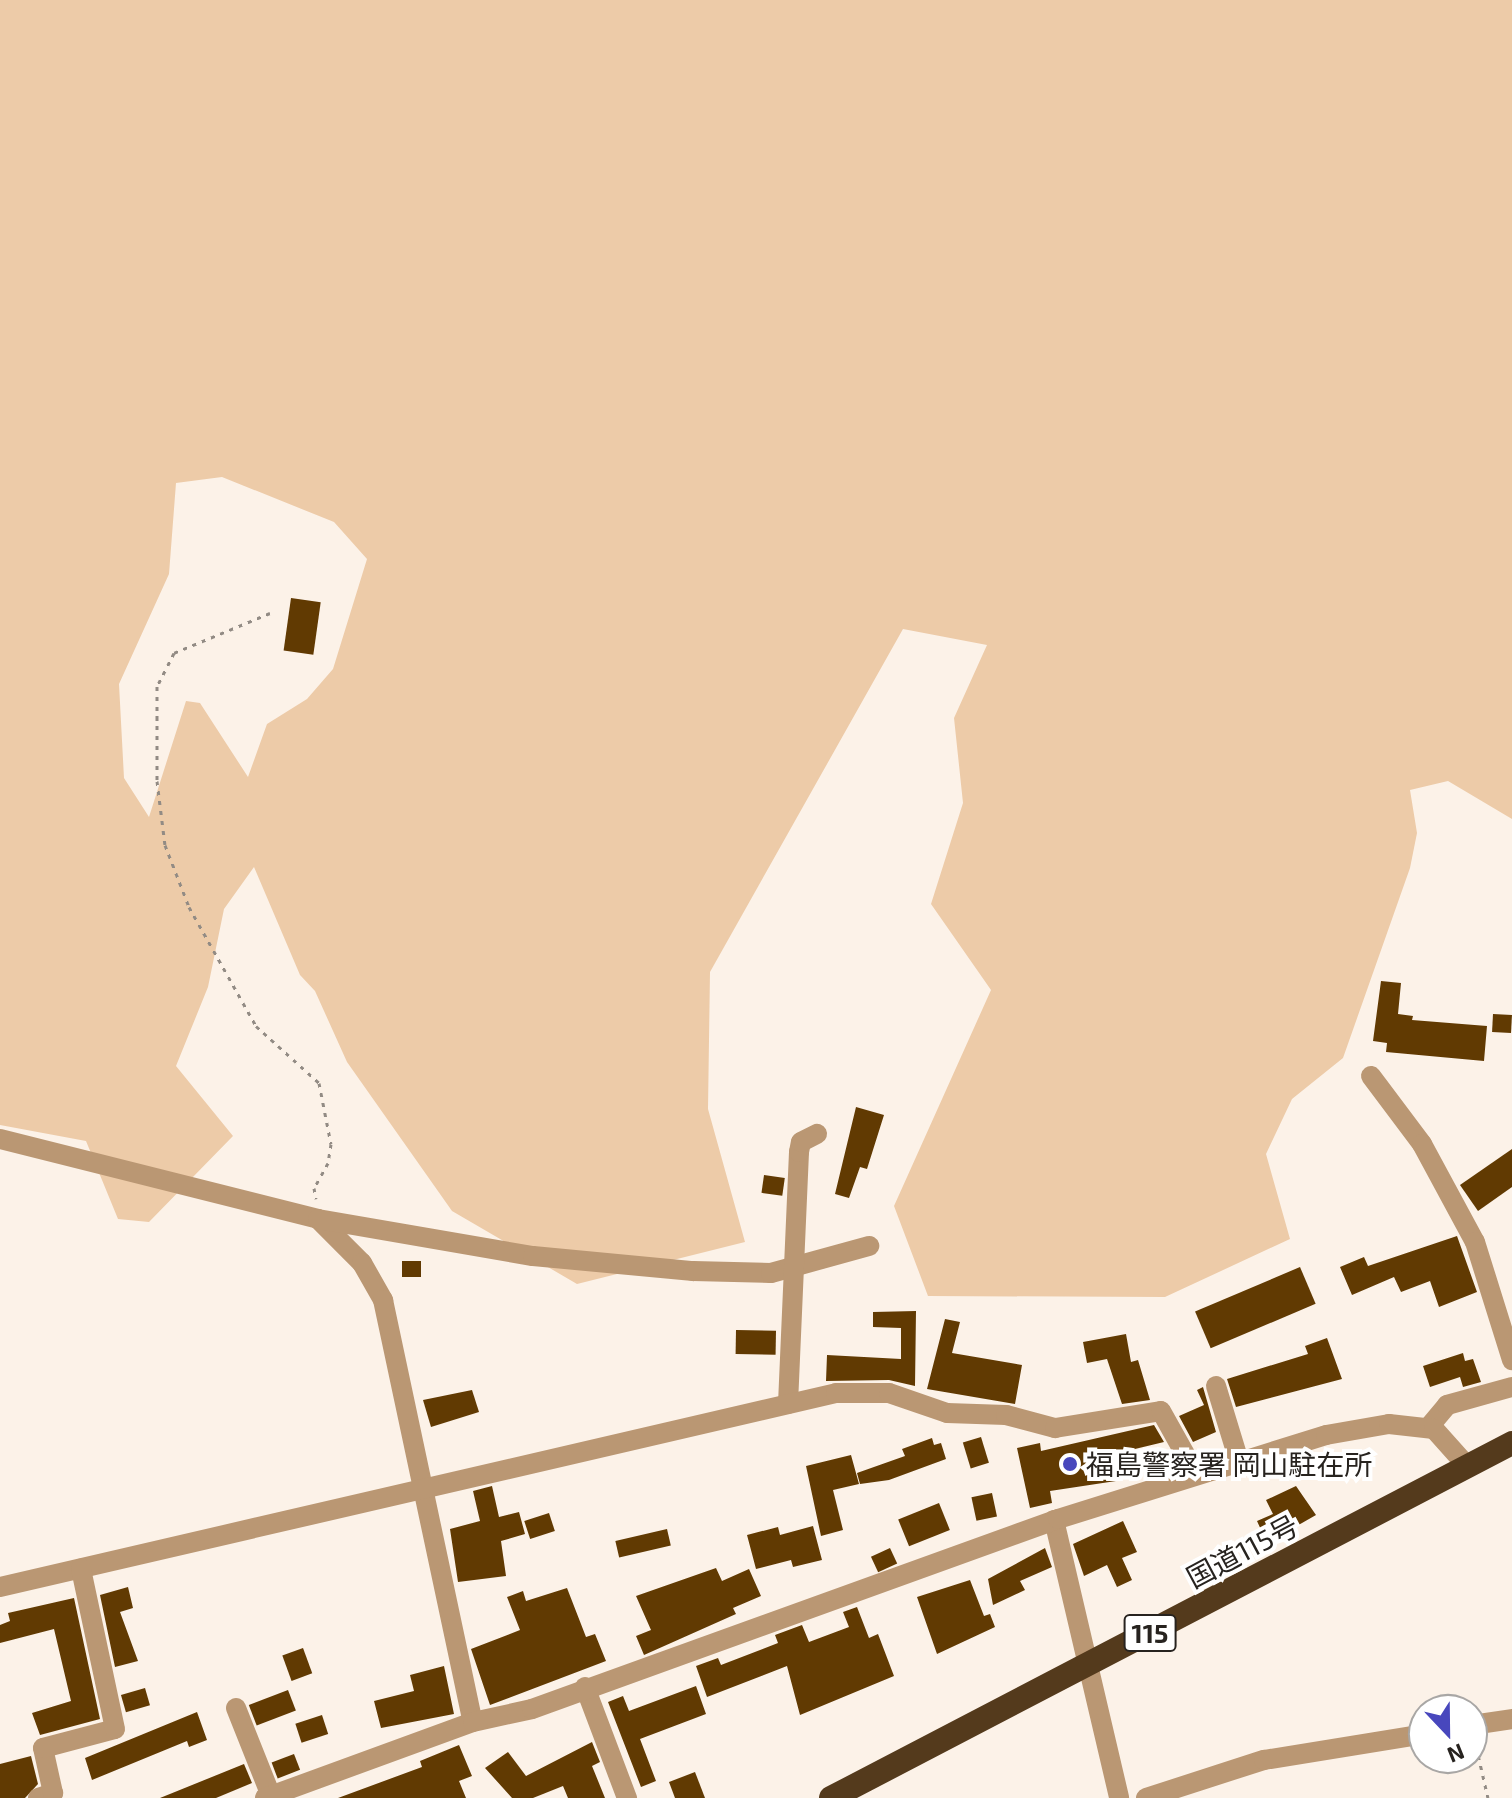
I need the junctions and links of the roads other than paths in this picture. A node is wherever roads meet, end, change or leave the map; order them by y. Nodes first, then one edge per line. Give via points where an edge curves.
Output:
1 (1371, 1076) dead end
2 (817, 1134) dead end
3 (0, 1139) edge
4 (318, 1219) junction
5 (869, 1246) dead end
6 (791, 1270) junction
7 (1502, 1284) edge
8 (1512, 1360) edge
9 (1216, 1386) dead end
10 (1512, 1387) edge
11 (788, 1404) junction
12 (1428, 1428) junction
13 (1512, 1446) edge
14 (1239, 1461) junction
15 (1468, 1467) junction
16 (1196, 1474) junction
17 (424, 1487) junction
18 (1054, 1520) junction
19 (81, 1569) junction
20 (0, 1587) edge
21 (1090, 1664) junction
22 (585, 1687) junction
23 (236, 1708) dead end
24 (1512, 1719) edge
25 (473, 1722) junction
26 (1488, 1728) edge
27 (1408, 1737) edge
28 (268, 1797) edge
29 (38, 1798) edge
30 (627, 1798) edge
31 (831, 1798) edge
32 (1119, 1798) edge
33 (1146, 1798) edge

1 - 7 street via 1422,1144
2 - 6 street via 801,1142 799,1152
3 - 4 street
4 - 6 street via 533,1256 693,1271
4 - 17 street via 362,1263 383,1300
5 - 6 street
6 - 11 street
7 - 8 street
9 - 14 street
10 - 12 street via 1447,1405
11 - 16 street via 836,1393 889,1393 947,1413 1006,1415 1055,1428 1161,1411
11 - 17 street
12 - 14 street via 1389,1424 1349,1429
12 - 15 street via 1447,1439
13 - 15 highway, 国道115号 / 115
14 - 16 street
15 - 21 highway, 国道115号 / 115
16 - 18 street
17 - 19 street
17 - 25 street
18 - 21 street
18 - 22 street
19 - 20 street
19 - 29 street via 115,1729 43,1748 53,1793
21 - 31 highway, 国道115号 / 115
21 - 32 street
22 - 25 street via 532,1709
22 - 30 street
23 - 28 street
24 - 26 street
25 - 28 street
27 - 33 street via 1279,1757

